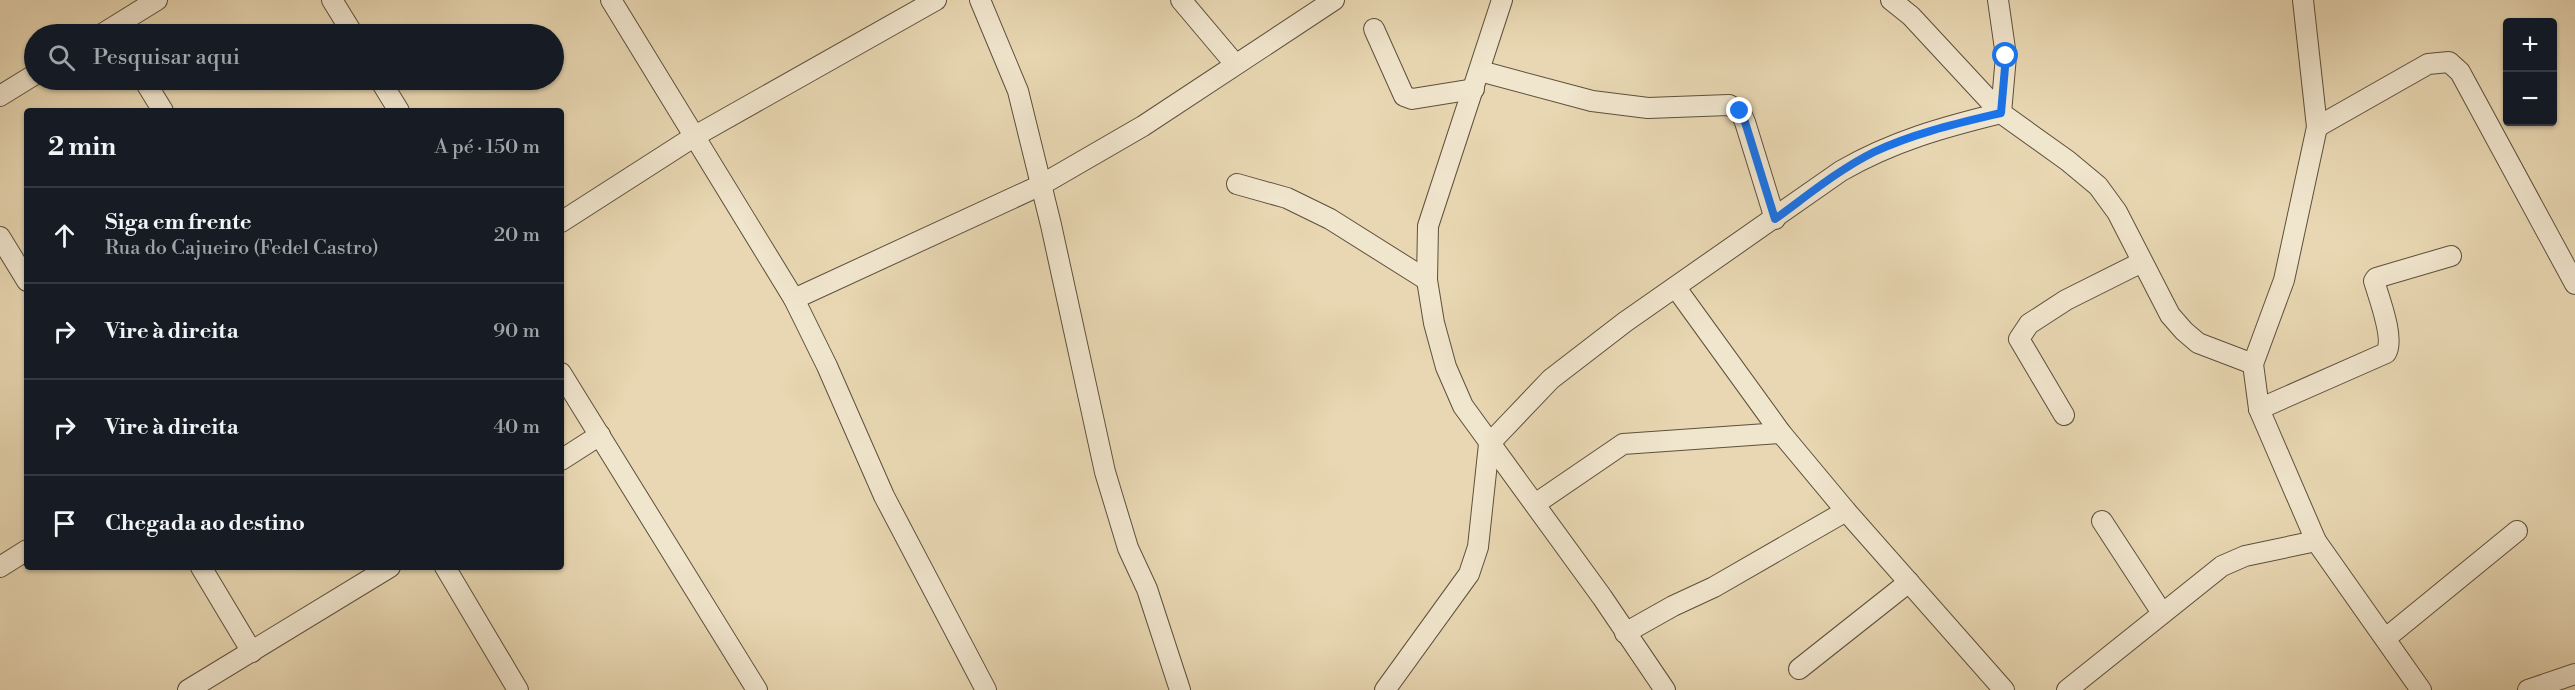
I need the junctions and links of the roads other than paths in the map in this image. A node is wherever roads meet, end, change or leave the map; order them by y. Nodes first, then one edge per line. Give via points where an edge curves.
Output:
1 (157, 0) edge
2 (332, 0) edge
3 (611, 0) edge
4 (936, 0) edge
5 (980, 0) edge
6 (1181, 0) edge
7 (1334, 0) edge
8 (1502, 0) edge
9 (1891, 0) edge
10 (1998, 0) edge
11 (2303, 0) edge
12 (122, 24) edge
13 (347, 24) edge
14 (1374, 29) dead end
15 (1235, 64) junction
16 (1477, 80) junction
17 (24, 81) edge
18 (150, 90) edge
19 (386, 90) edge
20 (0, 96) edge
21 (161, 108) edge
22 (397, 108) edge
23 (2001, 113) junction
24 (2317, 127) junction
25 (695, 136) junction
26 (1237, 184) dead end
27 (1041, 185) junction
28 (1775, 219) junction
29 (564, 220) edge
30 (0, 237) edge
31 (2451, 256) dead end
32 (2142, 262) junction
33 (24, 276) edge
34 (1427, 280) junction
35 (2575, 284) edge
36 (1676, 288) junction
37 (794, 299) junction
38 (2253, 364) junction
39 (564, 378) edge
40 (2259, 409) junction
41 (2064, 414) dead end
42 (1781, 434) junction
43 (600, 435) junction
44 (1489, 444) junction
45 (564, 458) edge
46 (1535, 504) junction
47 (1846, 511) junction
48 (2102, 521) dead end
49 (2517, 531) dead end
50 (2316, 541) junction
51 (24, 552) edge
52 (0, 567) edge
53 (203, 570) edge
54 (385, 570) edge
55 (447, 570) edge
56 (1909, 582) junction
57 (2162, 613) junction
58 (1625, 633) junction
59 (2386, 638) junction
60 (252, 652) junction
61 (1798, 669) dead end
62 (2575, 674) edge
63 (980, 688) edge
64 (188, 690) edge
65 (518, 690) edge
66 (757, 690) edge
67 (1180, 690) edge
68 (1385, 690) edge
69 (1665, 690) edge
70 (2004, 690) edge
71 (2067, 690) edge
72 (2421, 690) edge
73 (2528, 690) edge

1 - 12 street
2 - 13 street
3 - 25 street
4 - 25 street
5 - 27 street via 1018,91
6 - 15 street
7 - 15 street
8 - 16 street
9 - 23 street via 1911,16
10 - 23 street via 2006,56
11 - 24 street
14 - 16 street via 1404,96 1412,99
15 - 27 street via 1143,126
16 - 28 street via 1637,107 1735,107 1745,122
16 - 34 street via 1428,226
17 - 20 street
18 - 21 street
19 - 22 street
23 - 28 street via 1906,139 1874,152
23 - 32 street via 2098,186 2117,212
24 - 35 street via 2428,64 2449,62 2460,72
24 - 38 street via 2284,280
25 - 29 street
25 - 37 street
26 - 34 street via 1287,198 1330,219
27 - 37 street
27 - 67 street via 1105,472
28 - 36 street
30 - 33 street
31 - 40 street via 2376,278 2390,343 2386,353
32 - 38 street via 2170,315 2184,331 2198,343
32 - 41 street via 2066,300 2029,324 2019,339
34 - 44 street via 1446,367 1463,406
36 - 42 street
36 - 44 street via 1551,379
37 - 63 street via 884,496
38 - 40 street
39 - 43 street
40 - 50 street
42 - 46 street via 1623,444
42 - 47 street
43 - 45 street
43 - 66 street
44 - 46 street
44 - 68 street via 1478,547 1469,574
46 - 58 street
47 - 56 street
47 - 58 street
48 - 57 street
49 - 59 street
50 - 57 street via 2244,556 2222,566
50 - 59 street
51 - 52 street
53 - 60 street
54 - 60 street
55 - 65 street
56 - 61 street
56 - 70 street
57 - 71 street
58 - 69 street
59 - 72 street
60 - 64 street
62 - 73 street

